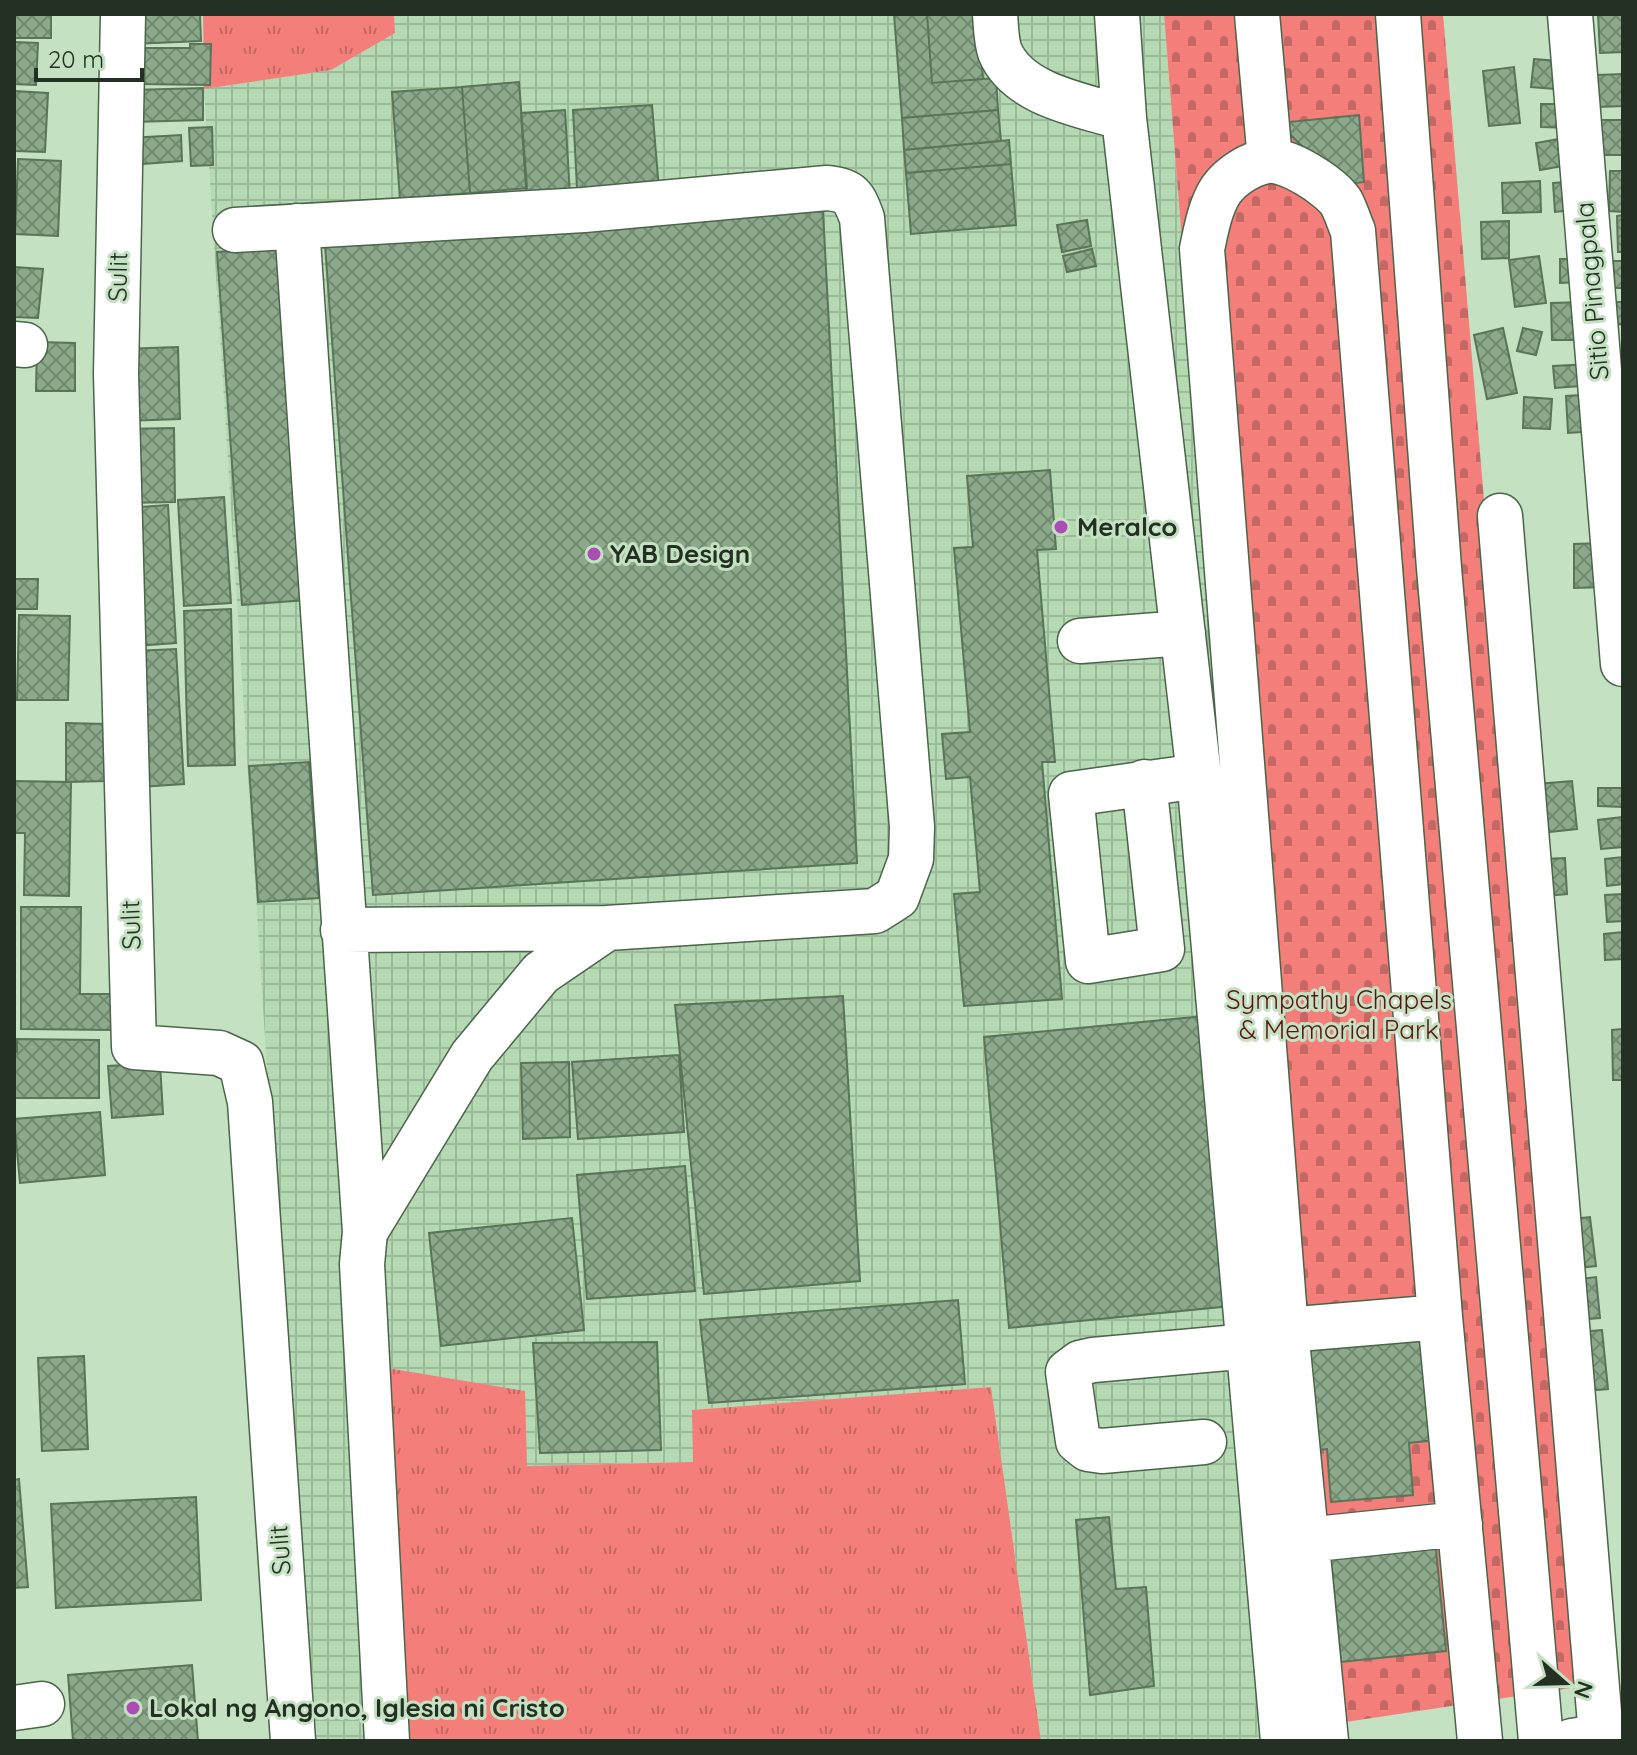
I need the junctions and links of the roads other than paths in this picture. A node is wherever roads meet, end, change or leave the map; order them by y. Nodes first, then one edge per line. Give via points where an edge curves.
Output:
1 (123, 14) edge
2 (995, 14) edge
3 (1117, 14) edge
4 (1257, 14) edge
5 (1398, 14) edge
6 (1570, 14) edge
7 (1124, 118) junction
8 (1270, 160) junction
9 (297, 226) junction
10 (235, 230) dead end
11 (1500, 516) dead end
12 (1183, 633) junction
13 (1080, 641) dead end
14 (1623, 664) edge
15 (1199, 776) junction
16 (1144, 782) dead end
17 (607, 928) junction
18 (343, 930) junction
19 (365, 1232) junction
20 (1440, 1317) junction
21 (1267, 1338) junction
22 (1204, 1442) dead end
23 (1460, 1524) junction
24 (1306, 1540) junction
25 (1599, 1737) edge
26 (293, 1741) edge
27 (387, 1741) edge
28 (1283, 1741) edge
29 (1326, 1741) edge
30 (1480, 1741) edge
31 (1541, 1741) edge

1 - 26 street, Sulit via 116,374 134,1047 219,1053 241,1063 250,1102
2 - 7 street via 999,50 1015,74 1064,99
3 - 7 street
4 - 8 street
5 - 31 street via 1439,568
6 - 14 street, Sitio Pinagpala
7 - 12 street
8 - 20 street via 1324,185 1341,202 1353,231
8 - 21 street via 1243,169 1222,189 1202,249
9 - 10 street
9 - 17 street via 597,209 805,189 842,189 854,198 862,218 911,859 897,897 875,911
9 - 18 street
11 - 25 street
12 - 13 street
12 - 15 street
15 - 16 street
15 - 21 street
17 - 18 street
17 - 19 street via 541,973 498,1023 472,1056
18 - 19 street
19 - 27 street via 362,1264
20 - 21 street
20 - 23 street
21 - 22 street via 1093,1360 1068,1372 1078,1441 1088,1449
21 - 24 street
21 - 28 street
23 - 24 street
23 - 30 street
24 - 29 street

